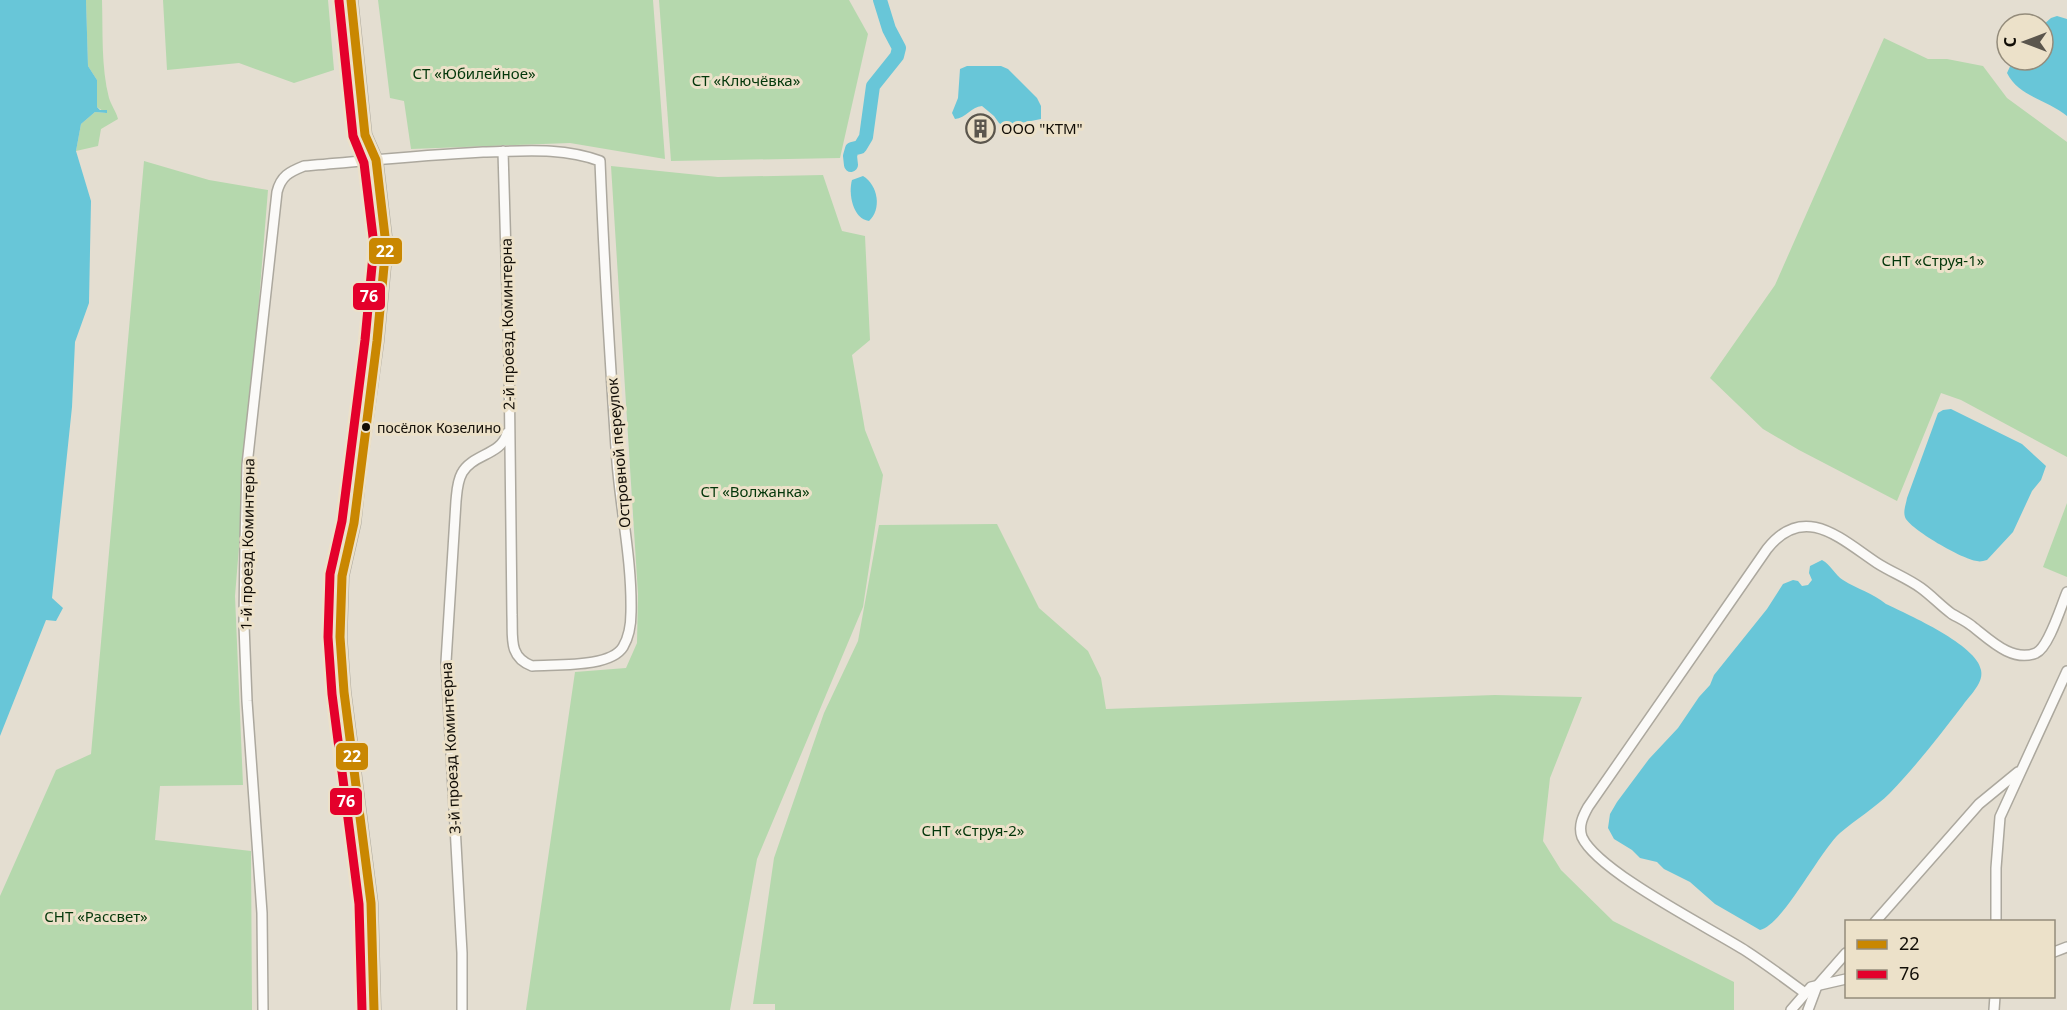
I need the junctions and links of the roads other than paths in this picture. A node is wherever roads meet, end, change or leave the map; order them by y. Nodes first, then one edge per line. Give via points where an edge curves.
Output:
1 (351, 0) edge
2 (503, 151) junction
3 (376, 160) junction
4 (600, 161) joint
5 (509, 419) junction
6 (2067, 592) edge
7 (532, 666) joint
8 (2067, 671) edge
9 (2020, 771) junction
10 (1876, 920) edge
11 (1996, 920) edge
12 (1845, 954) edge
13 (1845, 979) edge
14 (1817, 986) junction
15 (1806, 993) junction
16 (263, 1010) edge
17 (374, 1010) edge
18 (462, 1010) edge
19 (1791, 1010) edge
20 (1808, 1010) edge

1 - 3 street via 365,135
2 - 3 street, 1-й проезд Коминтерна
2 - 4 street, 1-й проезд Коминтерна via 561,151
2 - 5 street, 2-й проезд Коминтерна
3 - 16 street, 1-й проезд Коминтерна via 304,166 280,180 277,192 247,465 244,542 246,679 262,914
3 - 17 street via 386,245 354,523 342,576 340,637 371,903
4 - 7 street, Островной переулок via 609,359 630,570 629,632 623,647 613,657
5 - 7 street, 2-й проезд Коминтерна via 513,644 522,662
5 - 18 street, 3-й проезд Коминтерна via 505,441 473,462 458,485 446,663
6 - 15 street via 2041,650 2035,654 2017,653 1996,645 1919,586 1878,564 1833,532 1808,526 1786,532 1767,549 1588,807 1581,819 1581,831 1597,855 1636,885 1748,952
8 - 9 street
9 - 10 street via 1979,804
9 - 11 street via 2000,817
12 - 14 street
13 - 14 street
14 - 15 street
14 - 20 street
15 - 19 street

